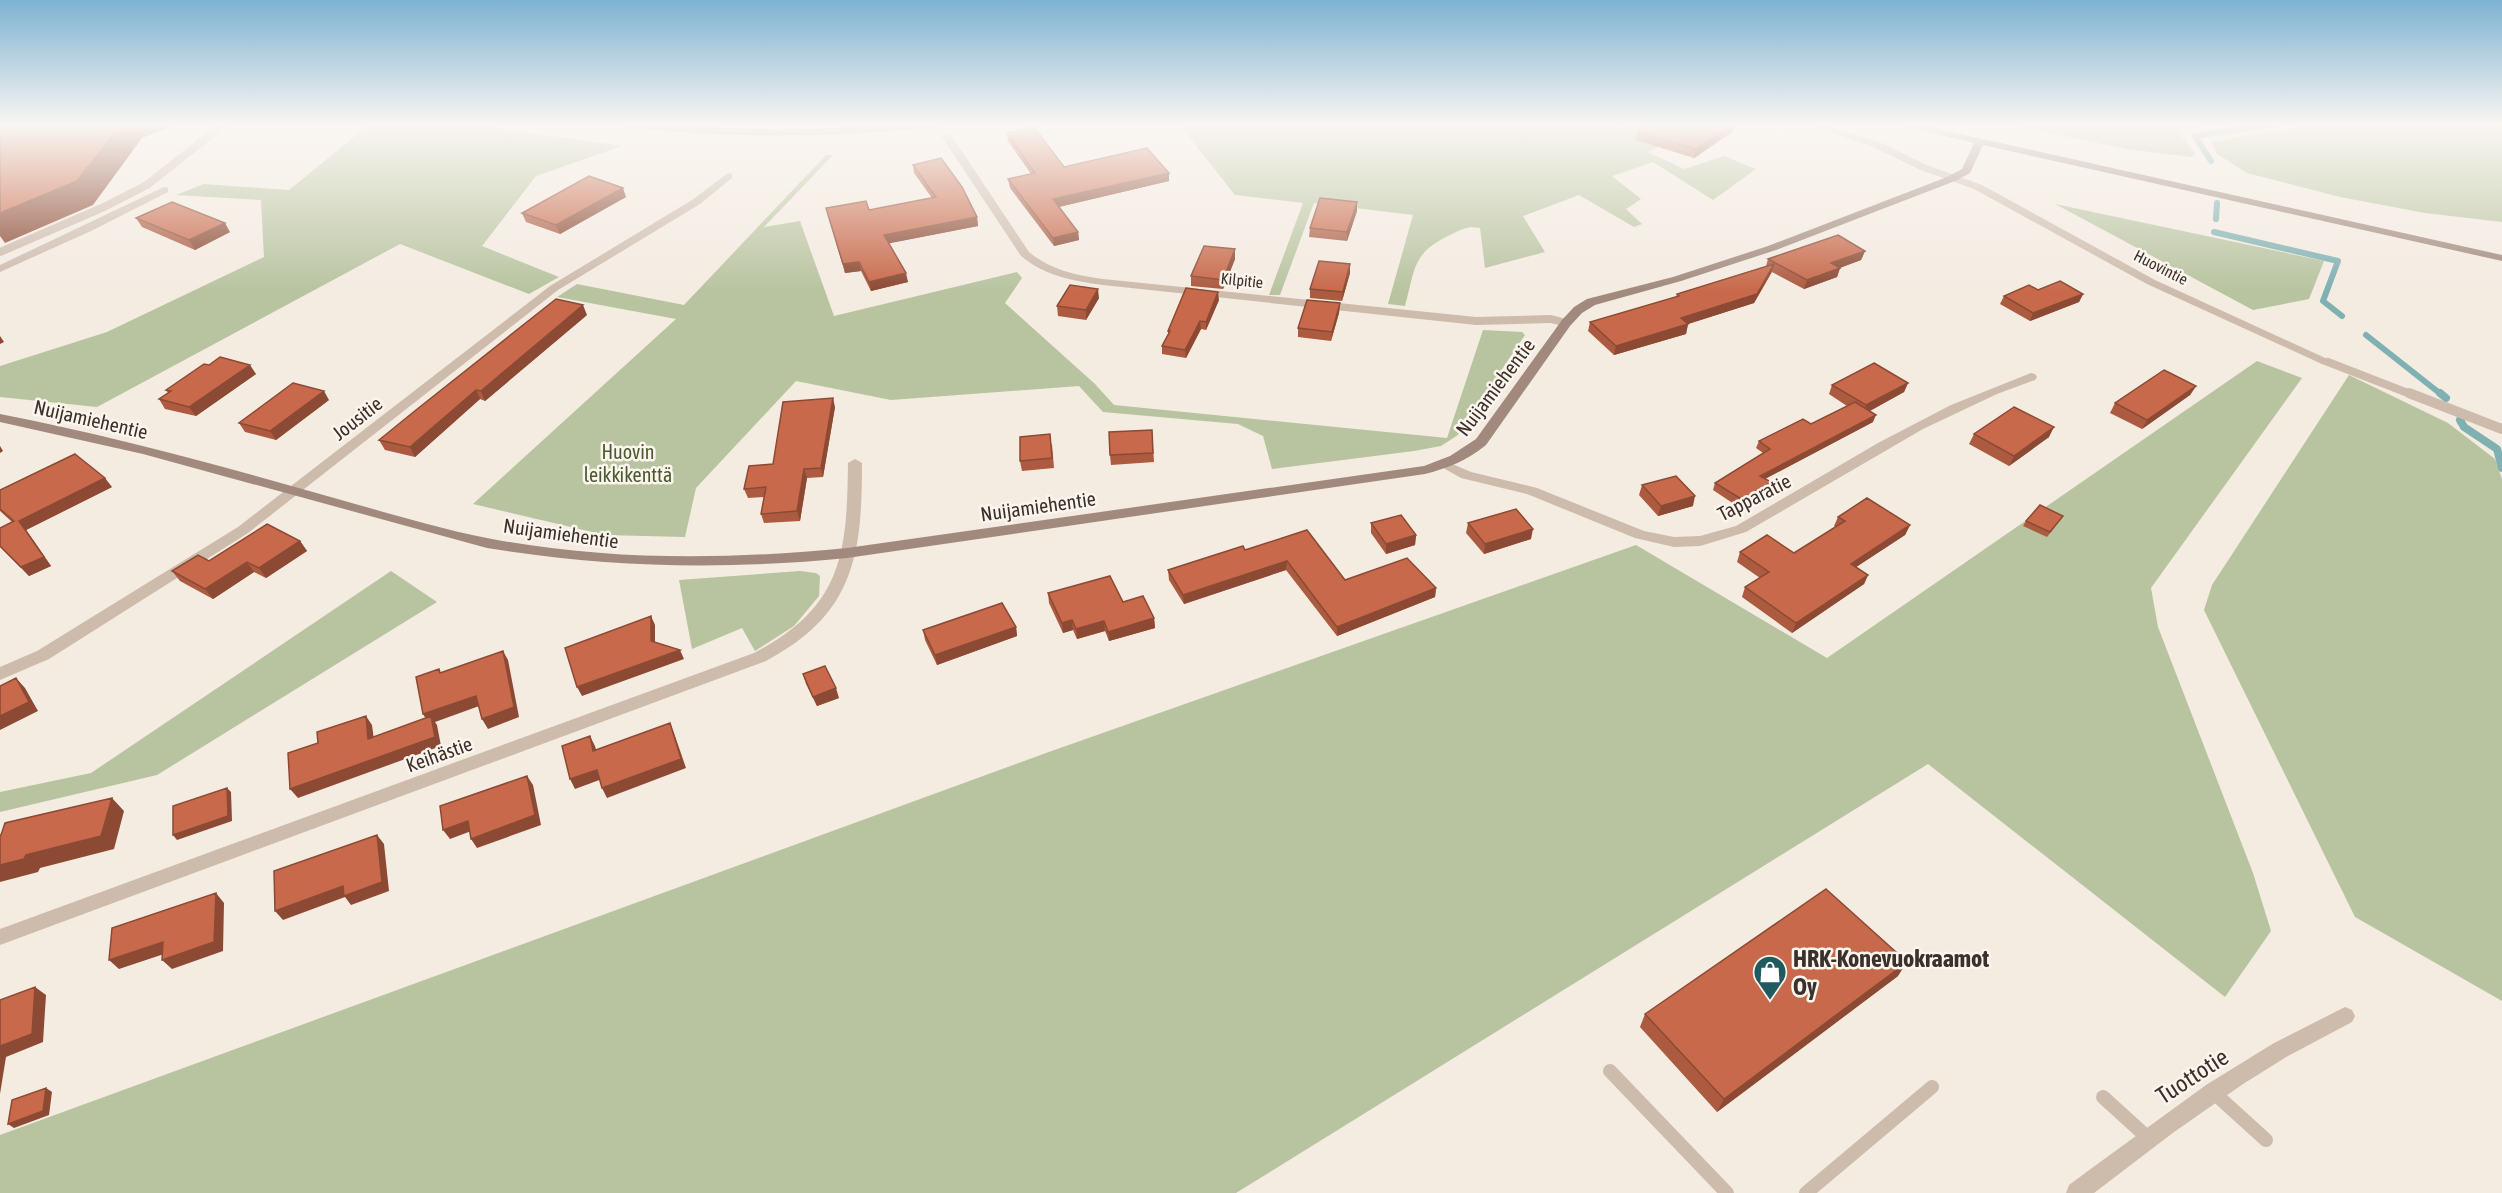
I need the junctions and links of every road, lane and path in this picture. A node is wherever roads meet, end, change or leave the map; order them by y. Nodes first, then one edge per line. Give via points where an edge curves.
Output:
1 (154, 180) edge
2 (723, 180) edge
3 (975, 180) edge
4 (1949, 180) edge
5 (1953, 180) edge
6 (2150, 180) edge
7 (147, 185) junction
8 (164, 190) joint
9 (0, 252) edge
10 (2502, 258) edge
11 (0, 269) edge
12 (1566, 323) junction
13 (2328, 362) joint
14 (2031, 377) dead end
15 (0, 418) edge
16 (2502, 429) edge
17 (855, 463) dead end
18 (1445, 465) junction
19 (294, 492) junction
20 (847, 553) junction
21 (0, 674) edge
22 (0, 937) edge
23 (2345, 1016) dead end
24 (1610, 1071) dead end
25 (1932, 1087) dead end
26 (2213, 1092) junction
27 (2103, 1097) dead end
28 (2147, 1137) junction
29 (2266, 1140) dead end
30 (1727, 1193) edge
31 (1806, 1193) edge
32 (2077, 1193) edge

1 - 7 lane
2 - 19 street, Jousitie via 696,202 554,288
3 - 12 street, Kilpitie via 1025,254 1043,269 1059,275 1410,315 1476,321 1551,319
4 - 12 street, Nuijamiehentie via 1772,248 1591,302
5 - 13 street, Huovintie via 1978,187 2151,282
6 - 10 street
7 - 8 lane
7 - 9 lane
8 - 11 street
12 - 18 street, Nuijamiehentie via 1481,442
13 - 16 lane, Huovintie
14 - 18 street, Tapparatie via 1982,394 1932,419 1742,529 1708,540 1662,541 1531,490 1461,475
15 - 19 street, Nuijamiehentie via 99,438
17 - 20 street, Keihästie via 855,512
18 - 20 street, Nuijamiehentie
19 - 20 street, Nuijamiehentie via 485,542 589,558 713,563
19 - 21 street, Jousitie via 243,530 43,656
20 - 22 street, Keihästie via 840,580 810,624 760,657
23 - 26 street, Tuottotie
24 - 30 lane
25 - 31 lane
26 - 28 street, Tuottotie
26 - 29 lane
27 - 28 lane
28 - 32 street, Tuottotie

